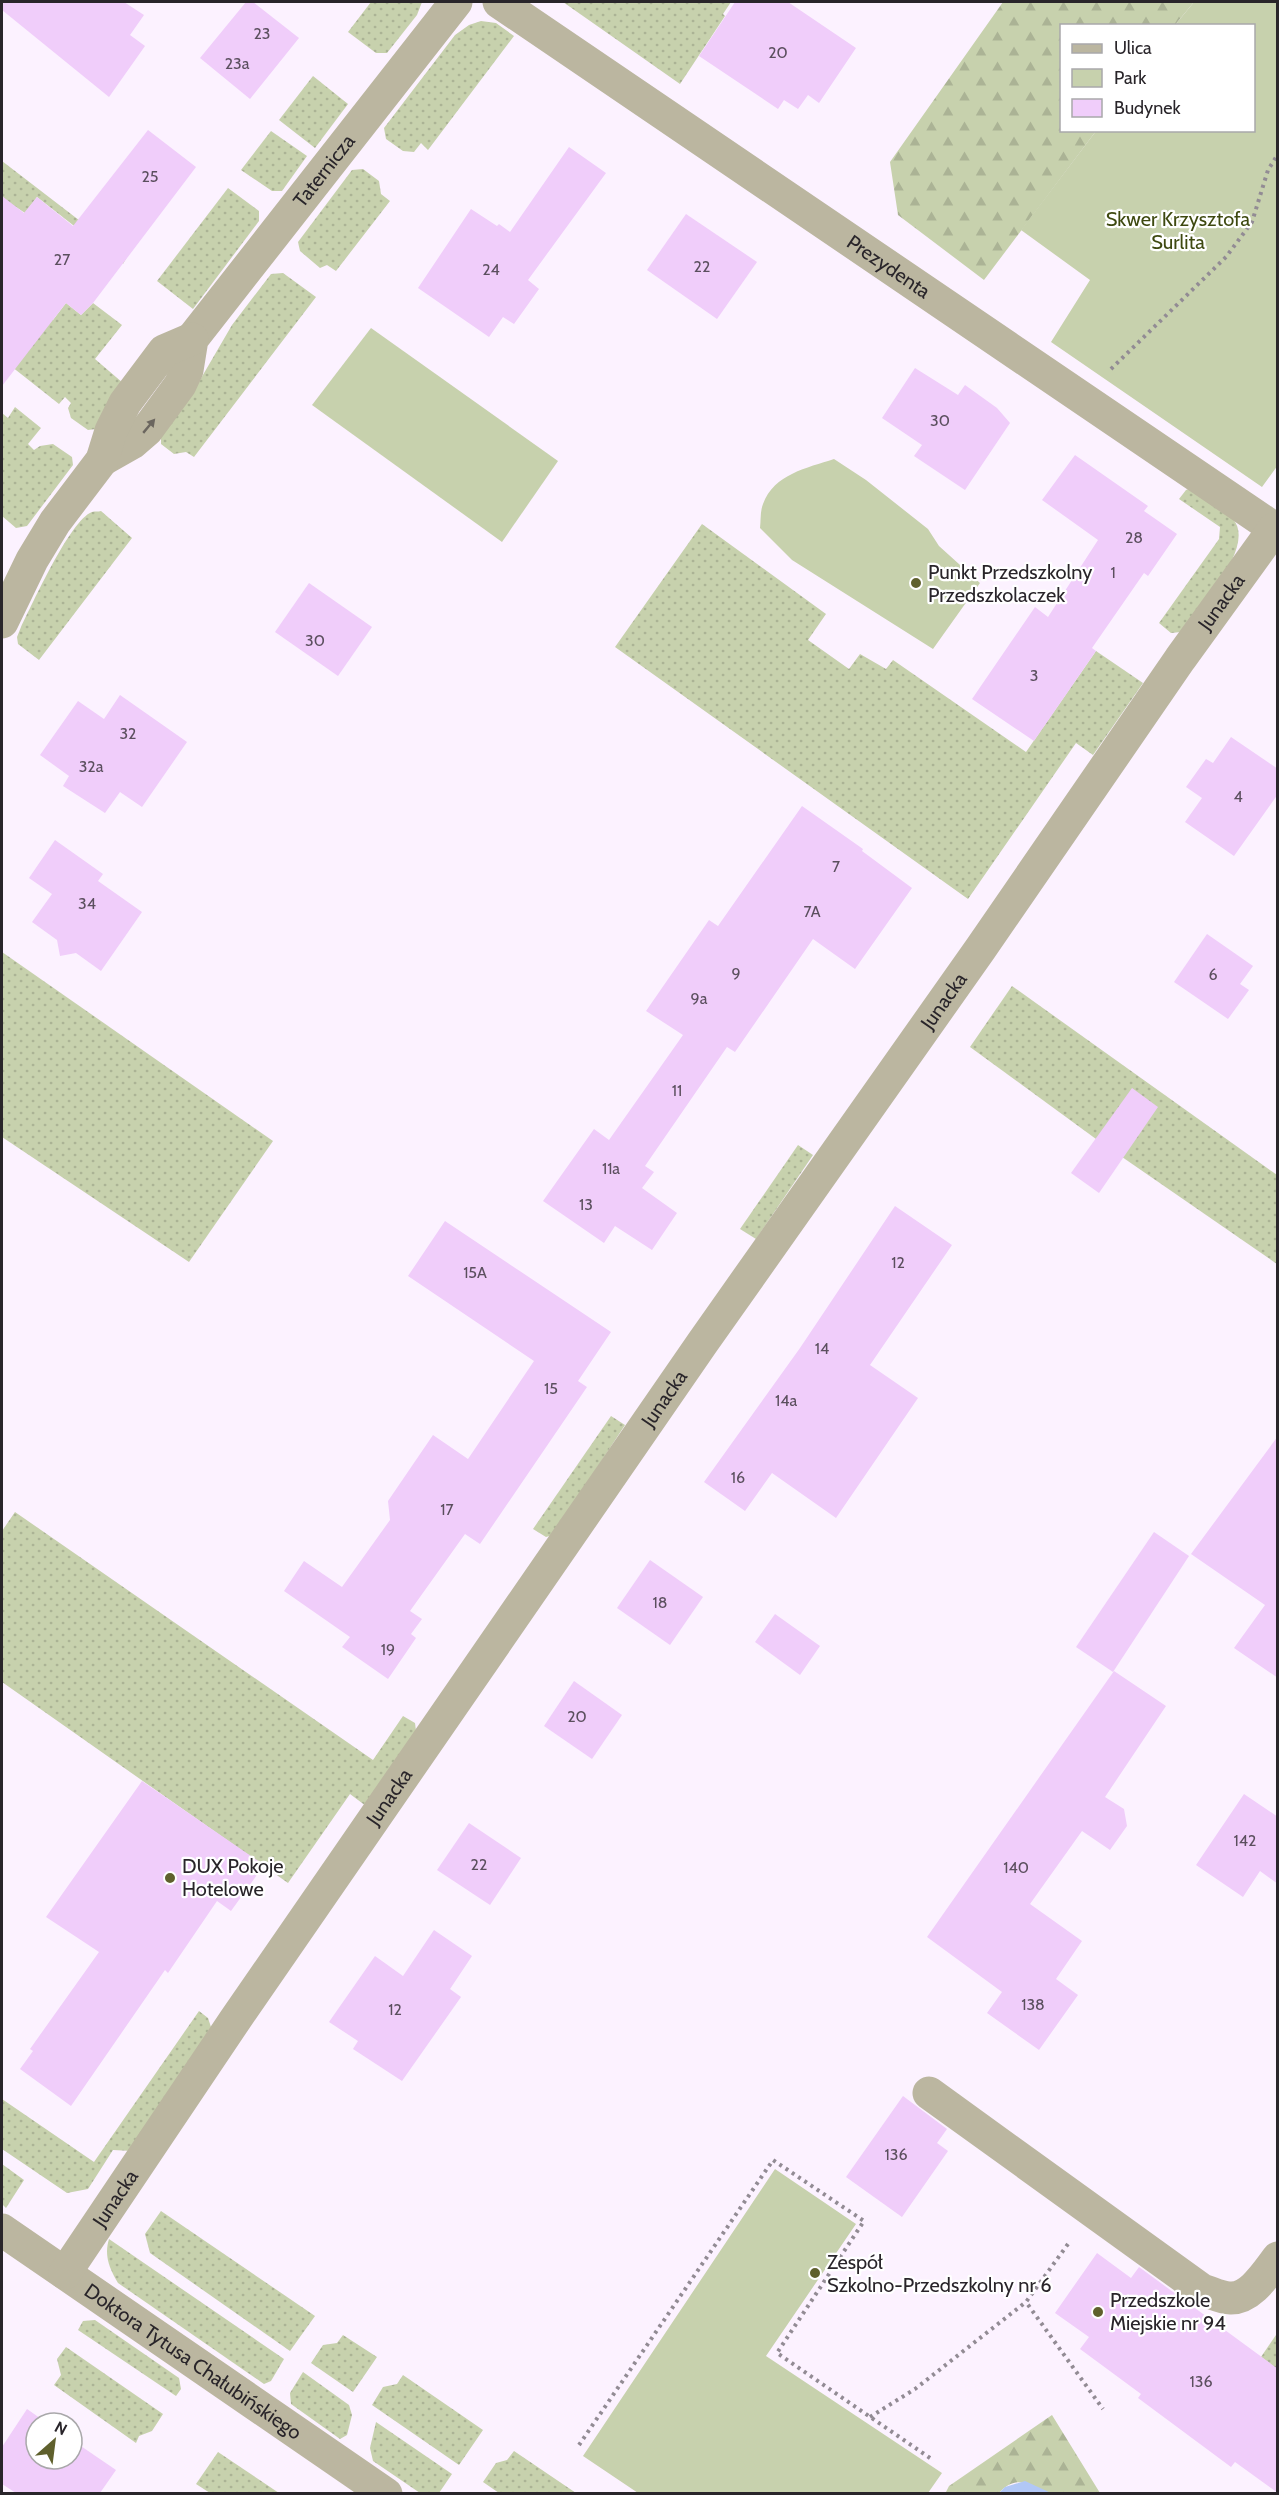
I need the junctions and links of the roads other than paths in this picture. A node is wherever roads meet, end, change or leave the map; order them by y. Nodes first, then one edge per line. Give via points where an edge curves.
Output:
1 (456, 2) edge
2 (499, 2) edge
3 (1276, 521) edge
4 (2, 622) edge
5 (928, 2093) dead end
6 (2, 2230) edge
7 (1278, 2258) edge
8 (65, 2273) junction
9 (386, 2493) edge

1 - 4 street, Taternicza via 192,339 187,370 154,421 132,443 102,460 56,522 32,560
2 - 3 street, Prezydenta via 1242,507
3 - 8 street, Junacka via 703,1342
5 - 7 street via 1202,2290 1230,2298 1240,2296 1254,2287
6 - 8 street, Doktora Tytusa Chałubińskiego
8 - 9 street, Doktora Tytusa Chałubińskiego

